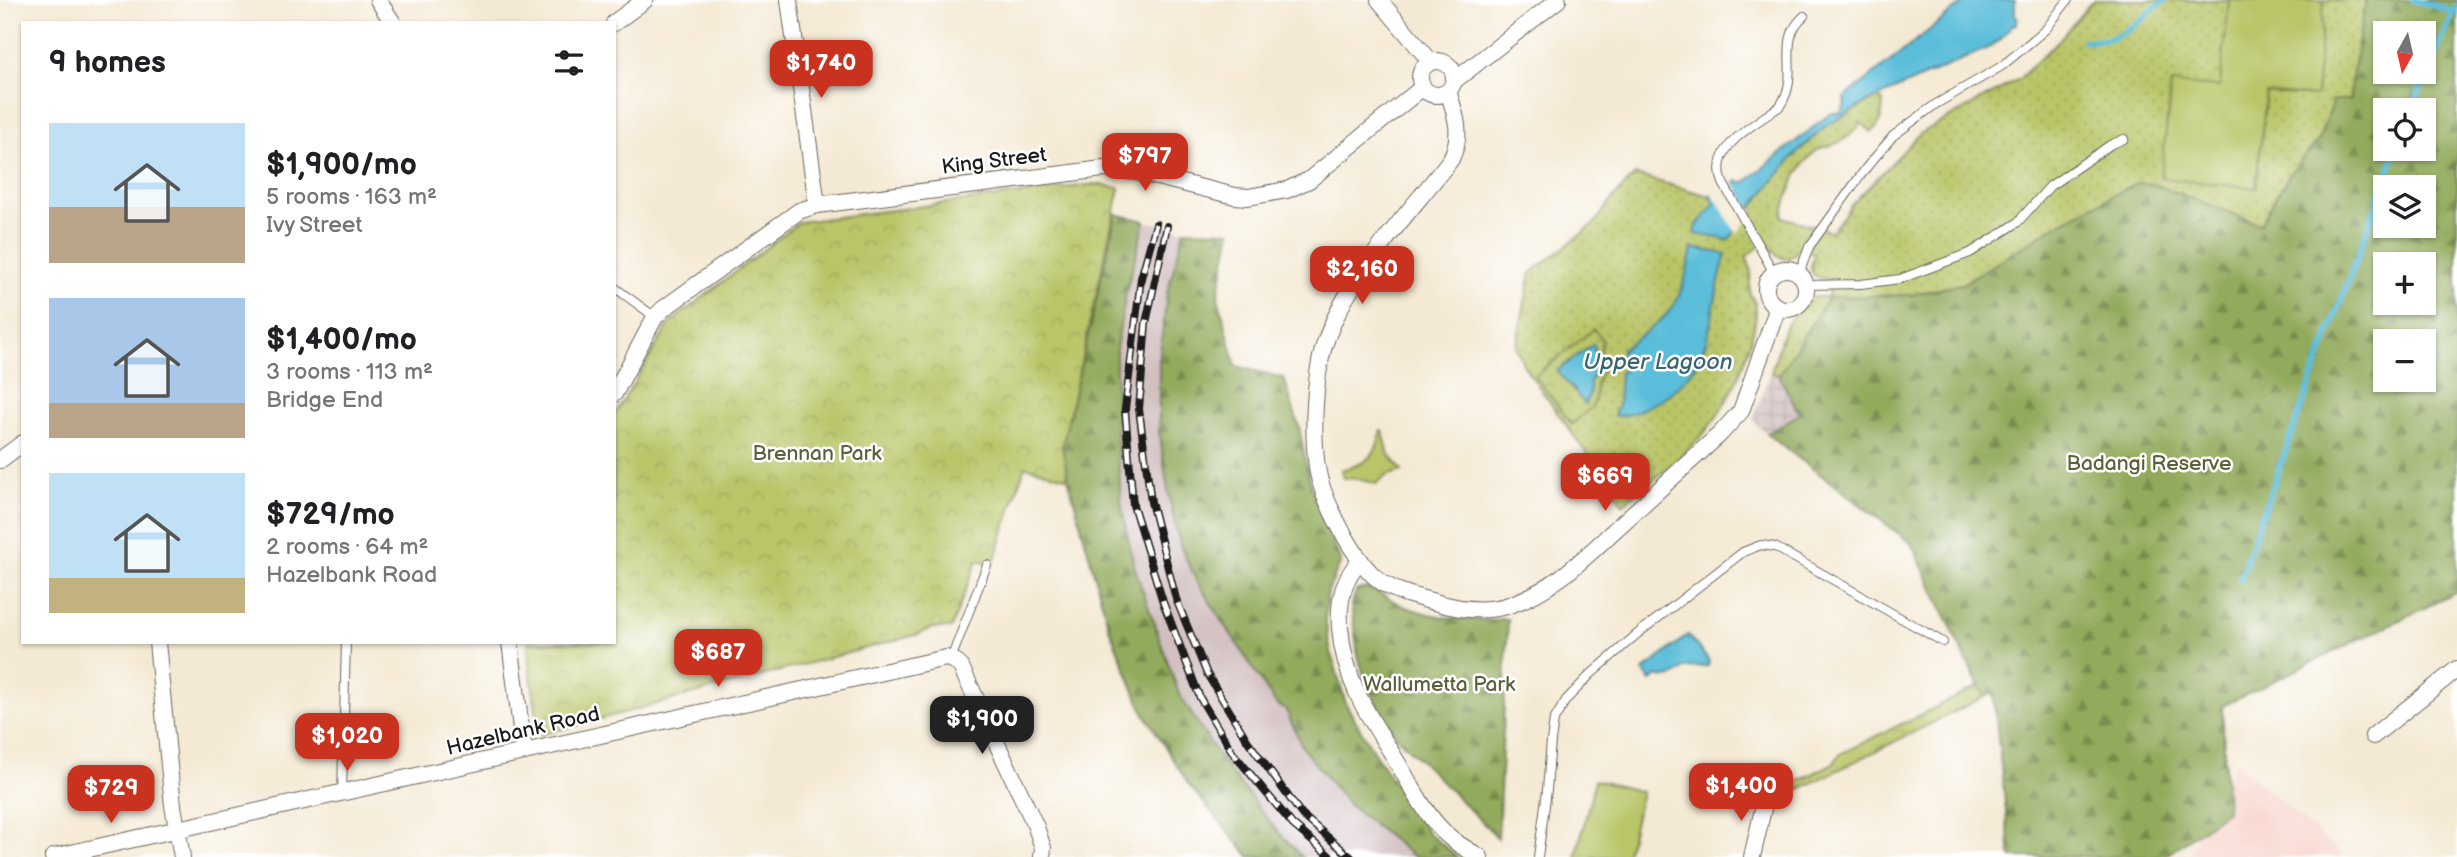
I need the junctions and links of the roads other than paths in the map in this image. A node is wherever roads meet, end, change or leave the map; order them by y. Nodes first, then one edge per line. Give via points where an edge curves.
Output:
1 (378, 0) edge
2 (645, 0) edge
3 (789, 0) edge
4 (1379, 0) edge
5 (1558, 0) edge
6 (2068, 0) edge
7 (1804, 16) dead end
8 (392, 21) edge
9 (616, 22) edge
10 (1431, 62) junction
11 (1451, 86) junction
12 (1423, 87) junction
13 (2124, 139) dead end
14 (817, 205) junction
15 (1774, 273) junction
16 (1802, 279) junction
17 (616, 288) edge
18 (1778, 307) junction
19 (655, 317) junction
20 (616, 390) edge
21 (21, 444) edge
22 (0, 460) edge
23 (1360, 561) junction
24 (987, 565) dead end
25 (1943, 642) dead end
26 (157, 644) edge
27 (346, 644) edge
28 (510, 644) edge
29 (951, 659) junction
30 (2457, 669) edge
31 (2373, 736) dead end
32 (524, 752) junction
33 (342, 793) junction
34 (1766, 796) dead end
35 (177, 828) junction
36 (53, 857) edge
37 (182, 857) edge
38 (1042, 857) edge
39 (1480, 857) edge
40 (1538, 857) edge
41 (1752, 857) edge

1 - 8 street
2 - 9 street
3 - 14 street
4 - 10 street
5 - 11 street
6 - 16 lane via 2046,29 2001,66 1893,136 1809,247
7 - 15 lane via 1790,36 1791,80 1785,98 1731,143 1719,169
10 - 11 street via 1448,65 1454,75
10 - 12 street via 1421,73
11 - 12 street via 1443,94 1432,94
11 - 23 street via 1458,122 1456,149 1354,281 1336,315 1316,381 1317,468 1332,509
12 - 14 street, King Street via 1309,180 1261,196 1235,196 1137,172 1103,169
13 - 16 lane via 2050,186 2017,223 1970,253 1900,279 1861,284
14 - 19 street, King Street via 799,211 755,241
15 - 16 street via 1789,269
15 - 18 street via 1766,289 1769,300
16 - 18 street via 1804,297 1796,306
17 - 19 lane
18 - 23 street via 1741,411 1556,583 1509,606 1475,609 1412,596 1380,581
19 - 20 street, King Street
21 - 22 street
23 - 39 street via 1343,588 1340,620 1344,650 1360,698 1431,819
24 - 29 lane
25 - 40 lane via 1776,547 1751,547 1636,635 1566,700 1551,741
26 - 35 street
27 - 33 lane
28 - 32 street
29 - 32 street, Hazelbank Road via 937,658
29 - 38 street via 961,667 1036,827
30 - 31 street
32 - 33 street, Hazelbank Road
33 - 35 street, Hazelbank Road
34 - 41 street
35 - 36 street, Hazelbank Road
35 - 37 street

